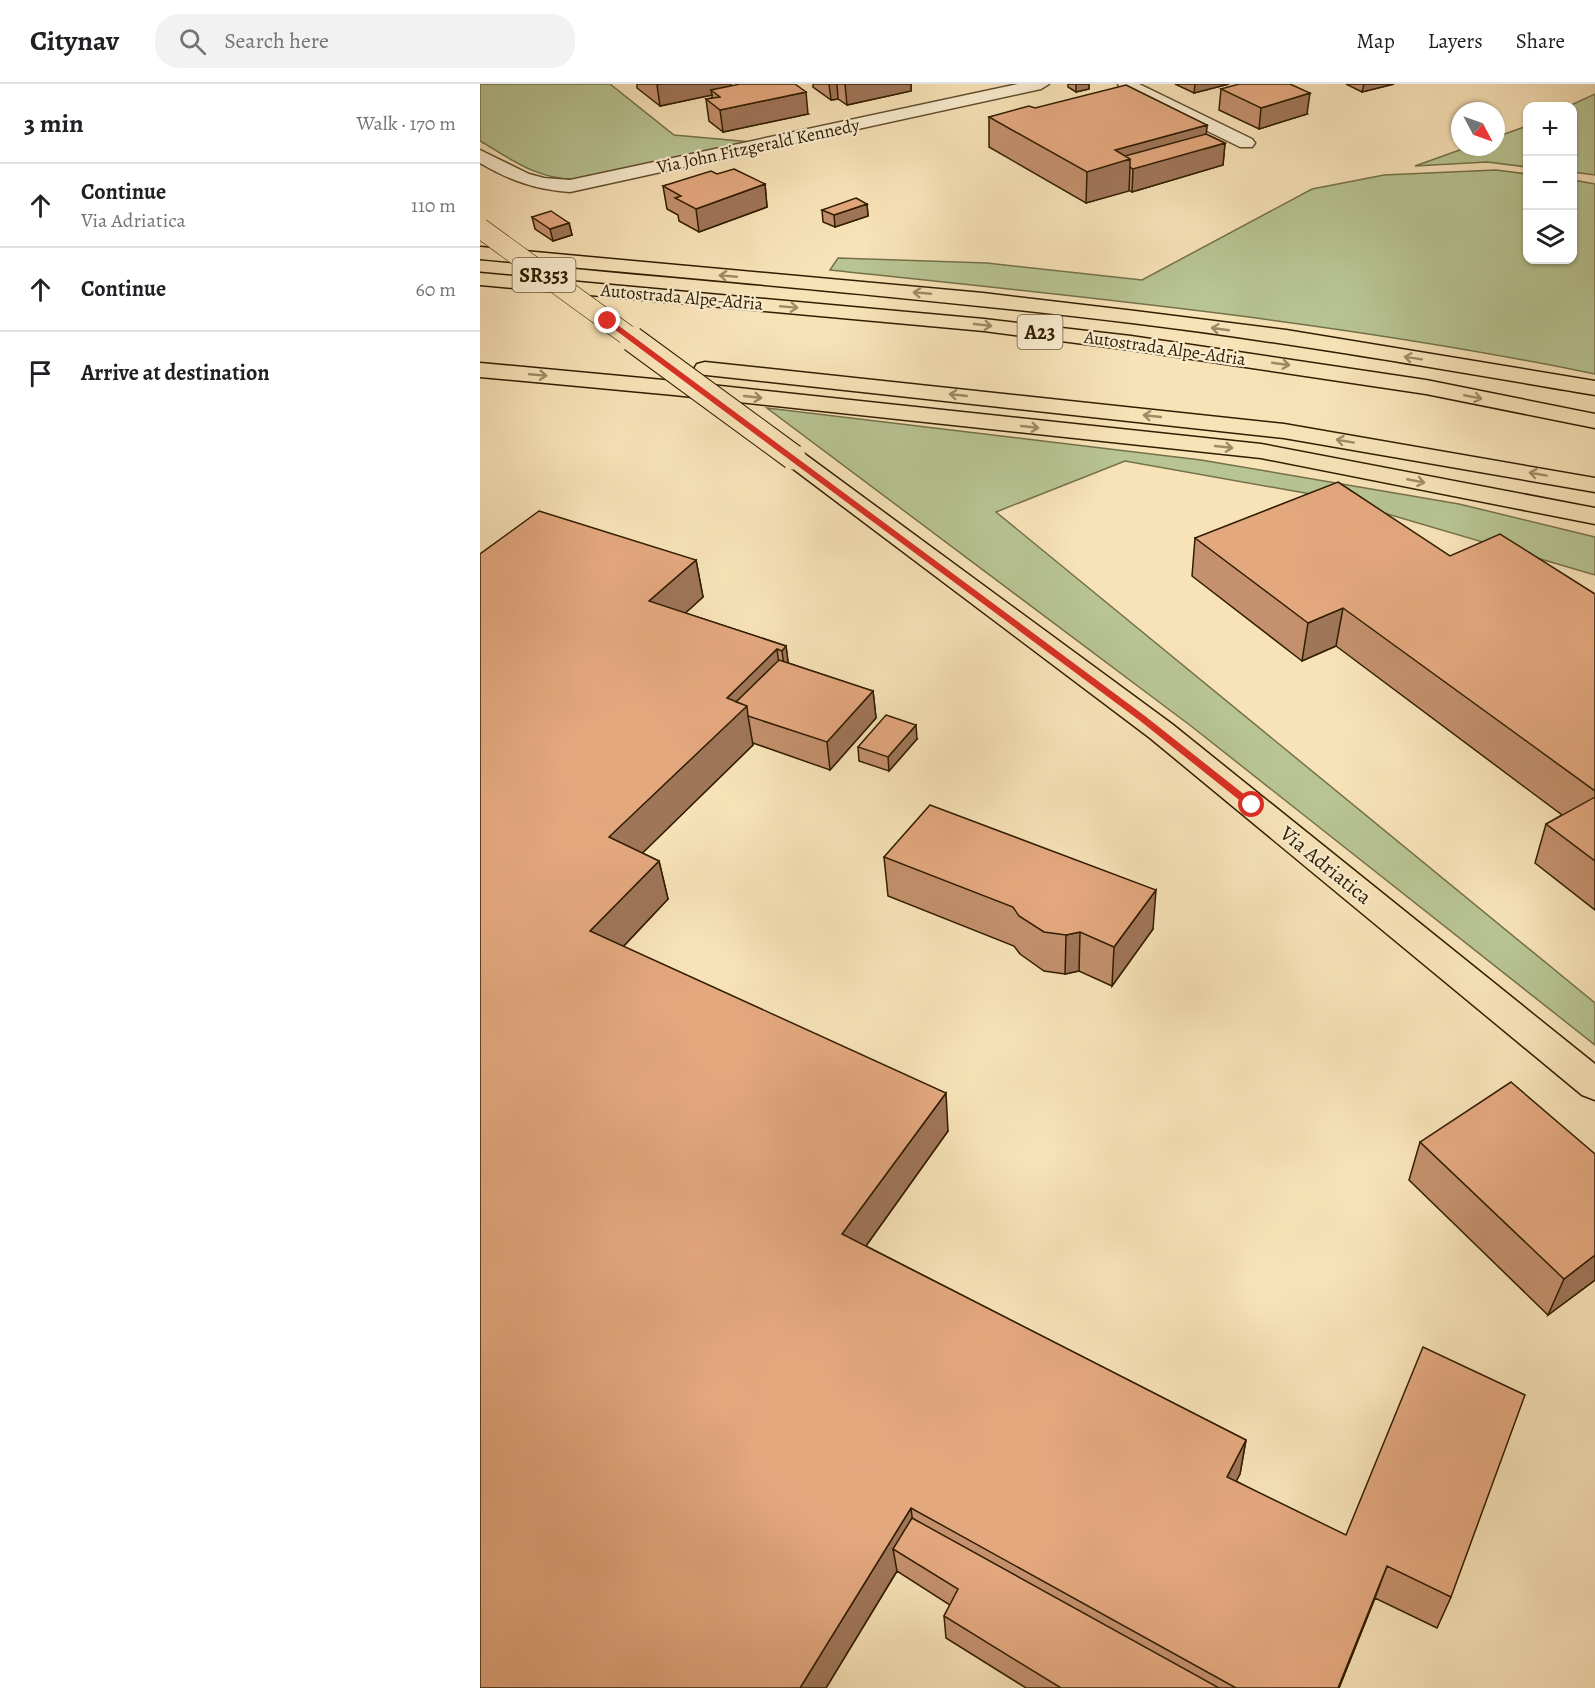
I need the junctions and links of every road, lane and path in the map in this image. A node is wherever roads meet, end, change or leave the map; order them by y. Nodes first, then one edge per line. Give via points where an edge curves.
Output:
1 (1041, 84) edge
2 (1126, 84) edge
3 (1246, 143) dead end
4 (480, 155) edge
5 (480, 228) edge
6 (480, 253) edge
7 (480, 279) edge
8 (619, 361) dead end
9 (480, 370) edge
10 (1595, 388) edge
11 (1595, 421) edge
12 (1595, 485) edge
13 (1535, 504) junction
14 (1595, 516) edge
15 (1595, 521) edge
16 (1595, 1084) edge

1 - 4 street, Via John Fitzgerald Kennedy via 570,186 524,180
2 - 3 street
5 - 16 main road, Via Adriatica / SR353, bridge via 1161,731
10 -> 6 main road, Autostrada Alpe-Adria / A23 via 1286,337 1111,314
7 -> 11 main road, Autostrada Alpe-Adria / A23 via 1120,341 1426,387
12 -> 8 main road via 1284,431
9 -> 13 main road via 1261,452
13 - 14 main road
13 - 15 main road

